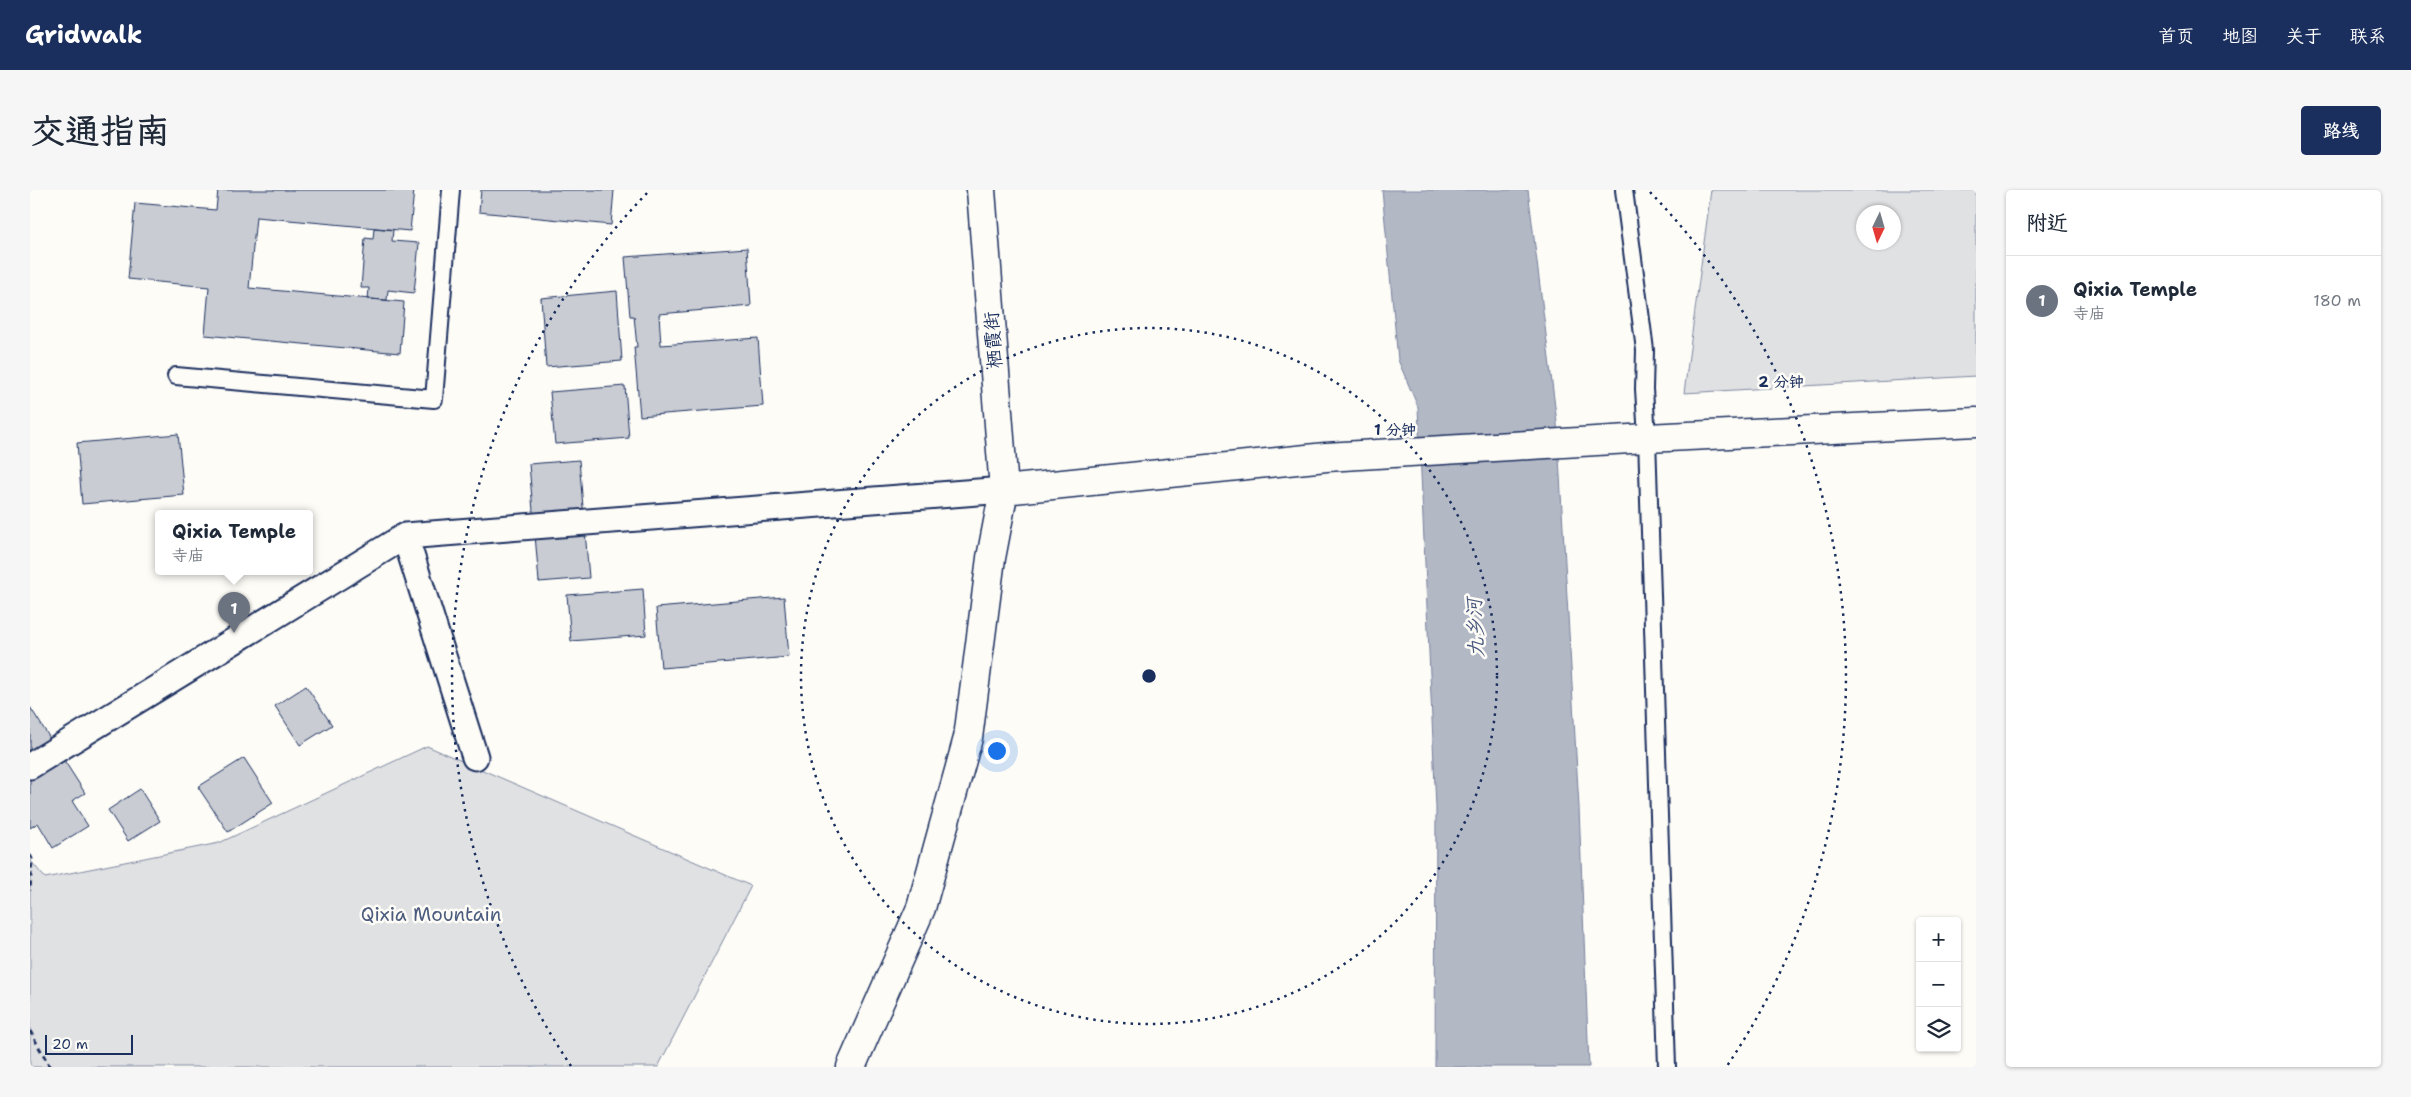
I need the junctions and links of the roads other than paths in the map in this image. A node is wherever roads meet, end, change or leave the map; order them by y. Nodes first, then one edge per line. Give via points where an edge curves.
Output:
1 (451, 190) edge
2 (981, 190) edge
3 (1624, 190) edge
4 (176, 376) dead end
5 (1976, 422) edge
6 (1648, 438) junction
7 (1004, 490) junction
8 (406, 536) junction
9 (475, 758) dead end
10 (30, 766) edge
11 (851, 1067) edge
12 (1666, 1067) edge

1 - 4 lane via 434,399
2 - 7 street, 栖霞街
3 - 6 lane via 1645,350
5 - 6 street
6 - 7 street via 1326,457
6 - 12 lane
7 - 8 street
7 - 11 street, 栖霞街 via 991,558 968,738 921,908
8 - 9 street
8 - 10 street

